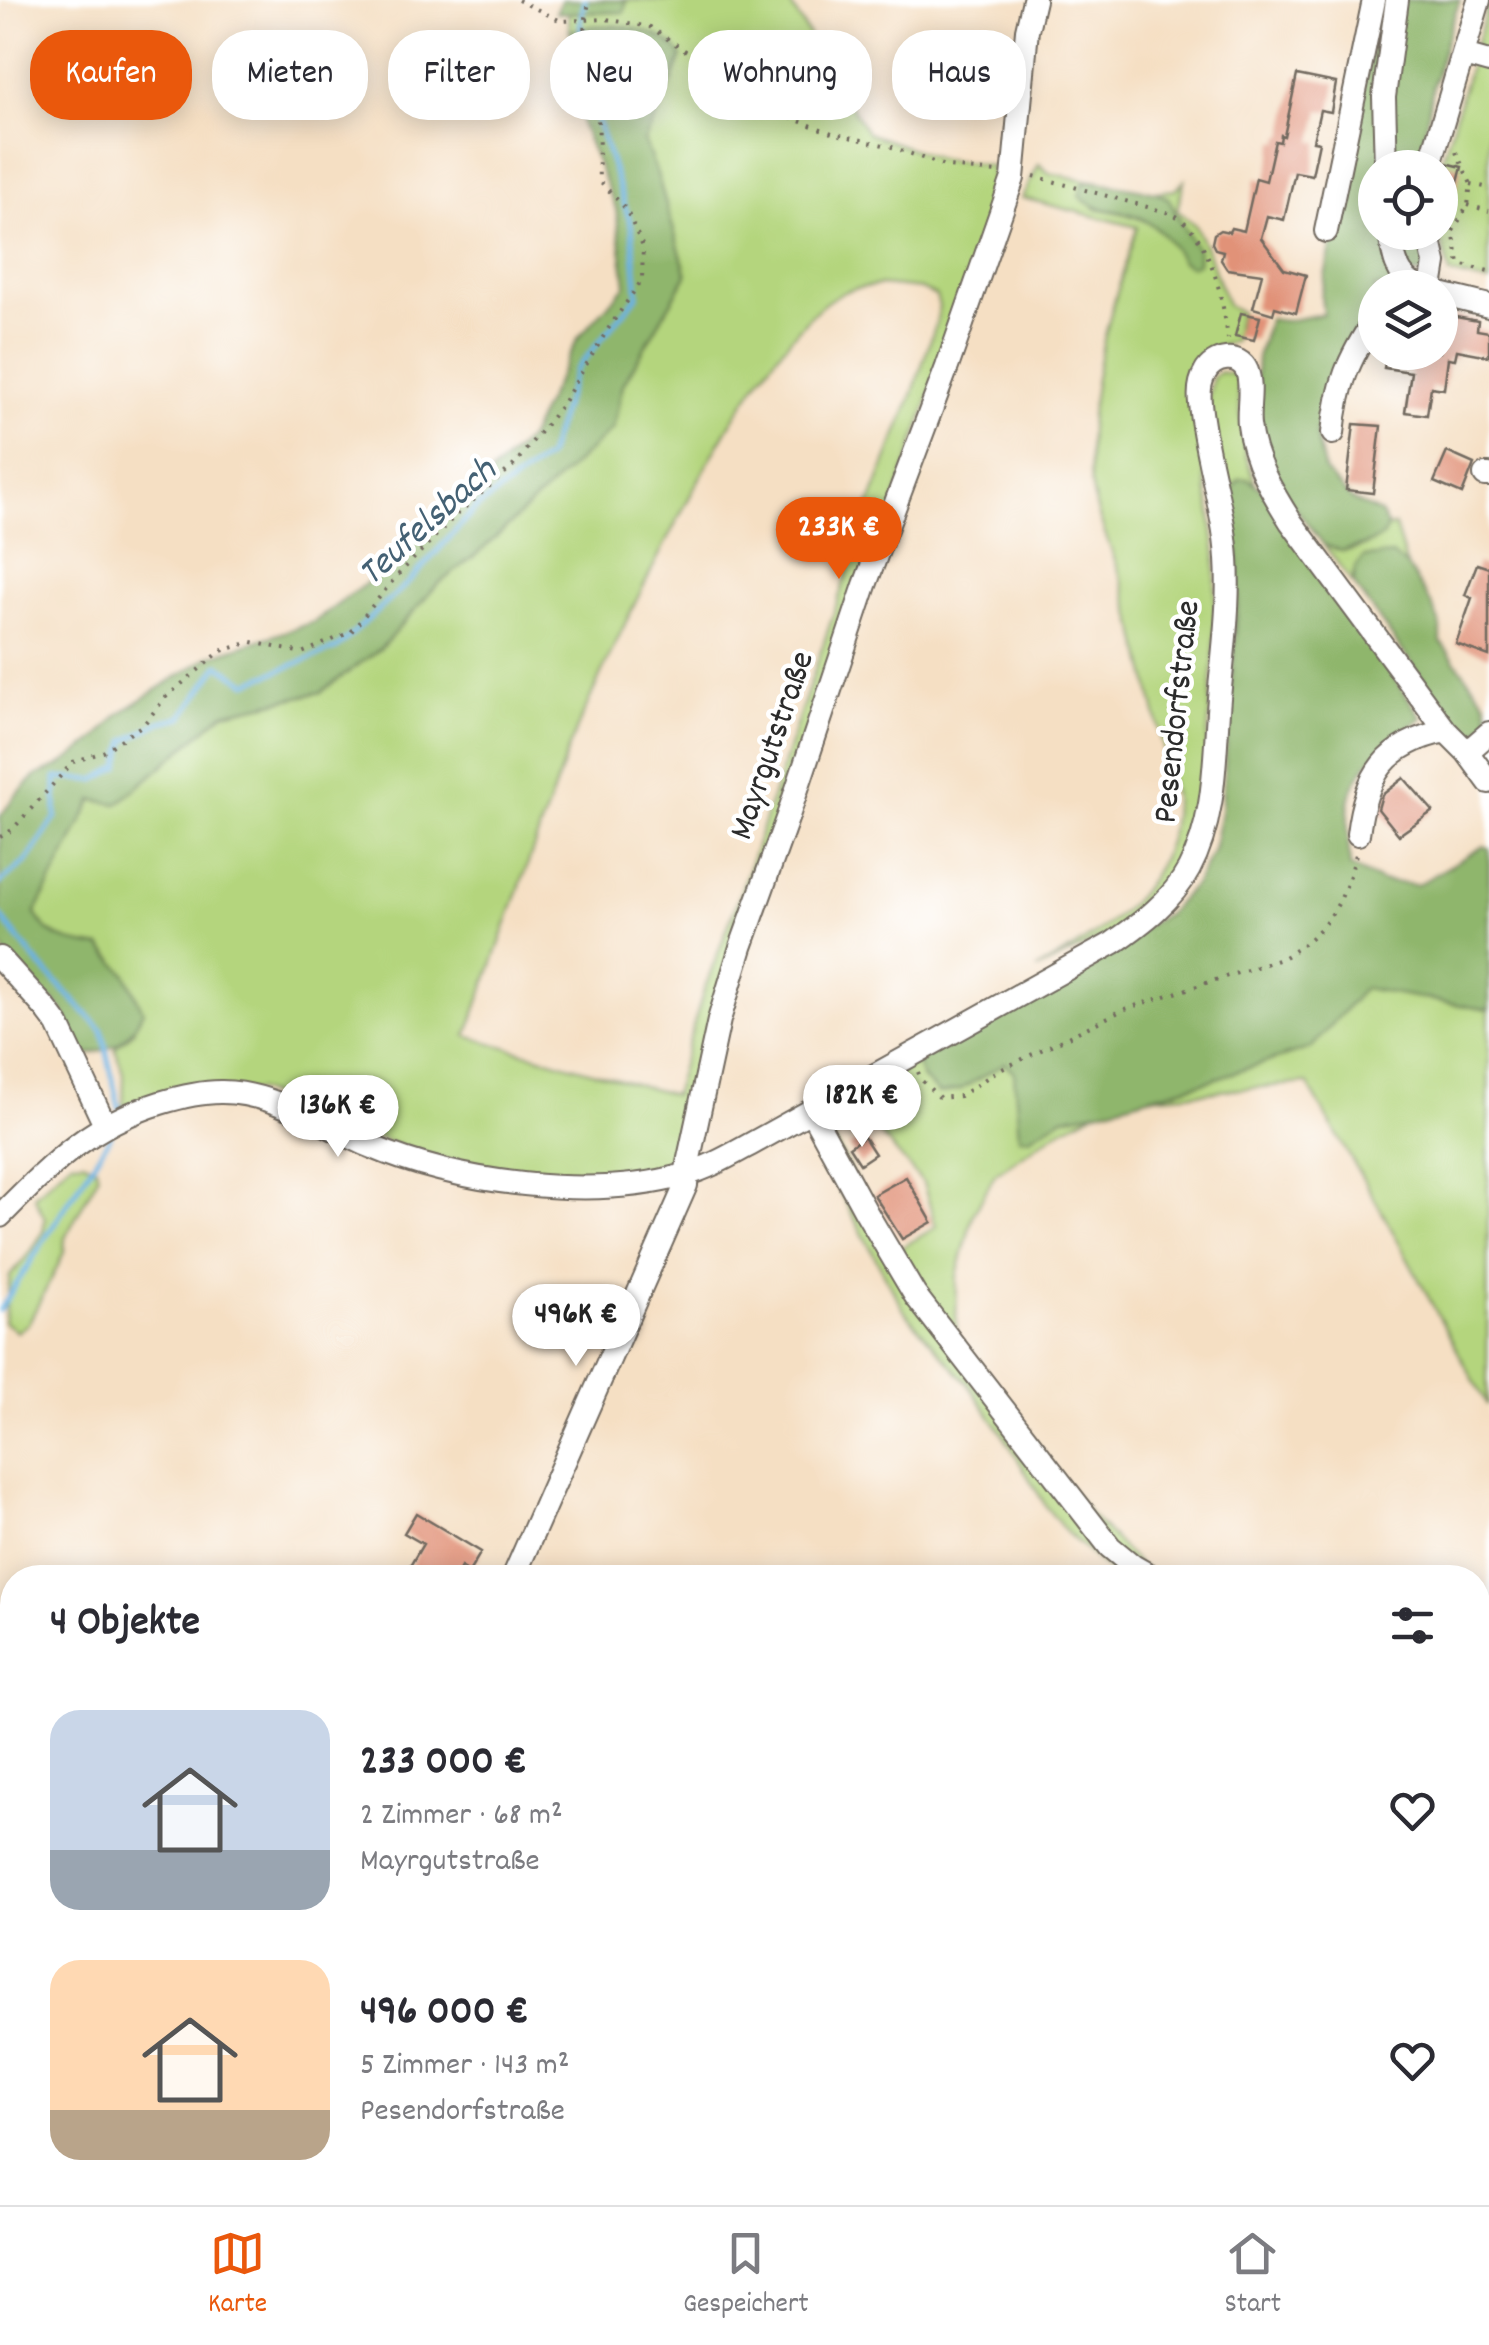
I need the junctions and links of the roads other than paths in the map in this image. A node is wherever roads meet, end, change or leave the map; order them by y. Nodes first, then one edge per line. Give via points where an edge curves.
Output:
1 (1034, 0) edge
2 (1374, 0) edge
3 (1397, 0) edge
4 (1479, 0) edge
5 (1464, 55) junction
6 (1489, 62) edge
7 (1385, 150) edge
8 (1435, 150) edge
9 (1326, 231) dead end
10 (1458, 298) edge
11 (1489, 306) edge
12 (1358, 349) edge
13 (1333, 433) dead end
14 (1446, 730) junction
15 (1489, 733) edge
16 (1467, 752) junction
17 (1489, 782) edge
18 (1358, 834) road end
19 (0, 958) edge
20 (811, 1111) junction
21 (105, 1125) junction
22 (688, 1174) junction
23 (0, 1216) edge
24 (519, 1565) edge
25 (1133, 1565) edge

1 - 22 street, Mayrgutstraße via 1014,168 741,947
2 - 9 street
3 - 7 street via 1384,97
4 - 5 street
5 - 6 street
5 - 8 street
10 - 11 street
12 - 13 street via 1336,399
14 - 16 street
14 - 18 street via 1388,756 1363,799
14 - 20 street, Pesendorfstraße via 1273,494 1252,444 1247,370 1231,358 1211,364 1200,400 1227,562 1224,633 1208,820 1187,873 1114,943
15 - 16 street
16 - 17 street
19 - 21 street via 58,1025
20 - 22 street, Pesendorfstraße
20 - 25 street via 915,1295 1110,1547
21 - 22 street, Pesendorfstraße via 175,1099 248,1094 374,1148 466,1174 607,1186
21 - 23 street, Pesendorfstraße via 66,1152
22 - 24 street

